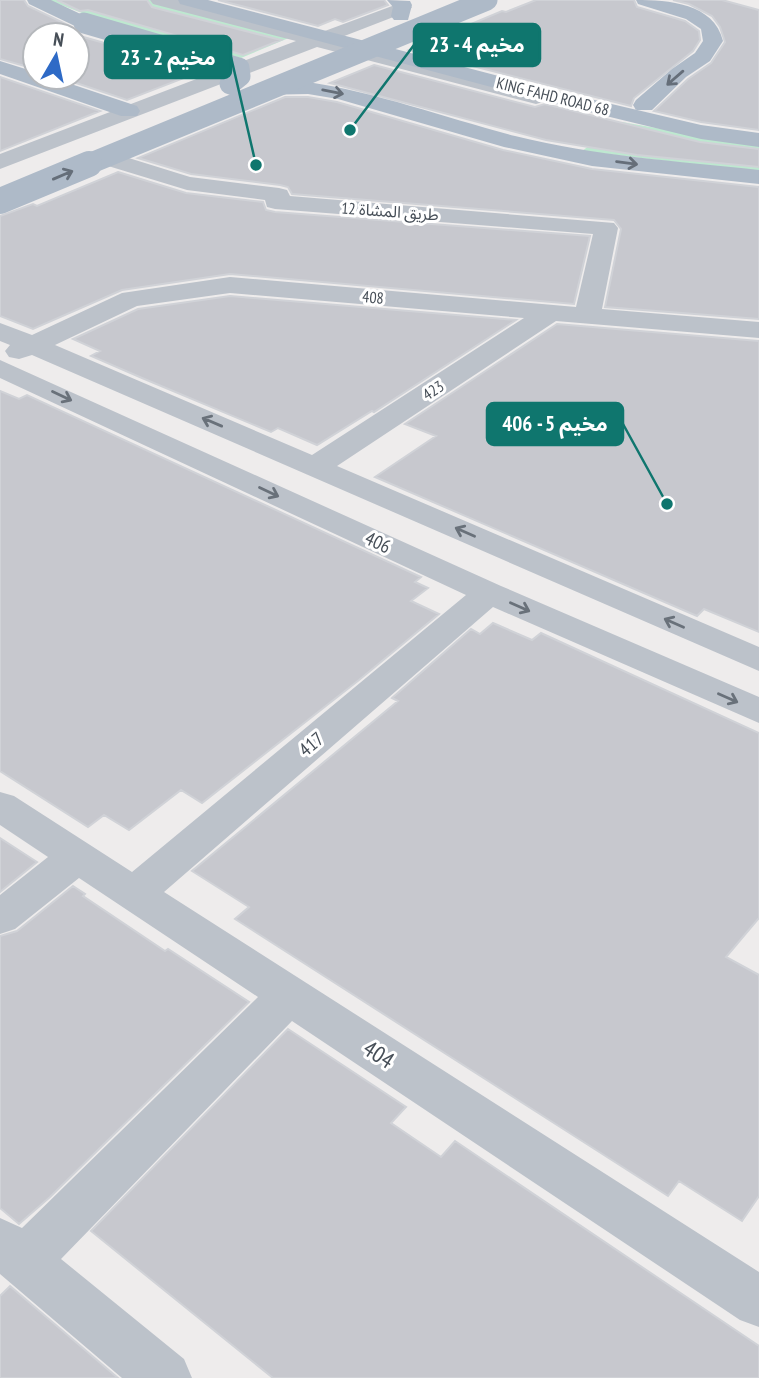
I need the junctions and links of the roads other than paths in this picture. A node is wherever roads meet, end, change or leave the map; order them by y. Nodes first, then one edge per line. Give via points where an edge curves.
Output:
1 (26, 0) edge
2 (36, 0) edge
3 (159, 0) edge
4 (187, 0) edge
5 (225, 0) edge
6 (440, 0) edge
7 (487, 0) edge
8 (645, 0) edge
9 (670, 0) edge
10 (400, 8) edge
11 (699, 13) junction
12 (331, 34) junction
13 (0, 67) edge
14 (232, 78) junction
15 (265, 91) junction
16 (679, 102) junction
17 (554, 103) dead end
18 (644, 106) junction
19 (130, 111) junction
20 (759, 127) edge
21 (759, 140) edge
22 (103, 157) dead end
23 (0, 162) edge
24 (0, 177) edge
25 (759, 177) edge
26 (0, 201) edge
27 (551, 312) junction
28 (587, 316) junction
29 (759, 330) edge
30 (0, 331) edge
31 (32, 345) junction
32 (0, 360) edge
33 (0, 368) edge
34 (314, 467) junction
35 (489, 593) junction
36 (757, 657) edge
37 (759, 711) edge
38 (0, 806) edge
39 (76, 855) junction
40 (134, 894) junction
41 (0, 918) edge
42 (289, 995) junction
43 (13, 1251) edge
44 (755, 1291) edge
45 (164, 1378) edge

1 - 14 street via 63,20
2 - 14 main road, bridge via 84,23 239,68 240,76
3 - 17 street
4 - 12 main road, KING FAHD ROAD 68
5 - 12 main road, KING FAHD ROAD 68
6 - 10 main road
7 - 15 main road, bridge
8 - 11 main road
9 - 11 main road
10 - 12 street
10 - 14 main road
11 - 16 main road via 726,28 733,48
11 -> 18 main road via 710,27 713,41 703,57
12 - 14 street
12 - 18 main road, KING FAHD ROAD 68
12 - 21 main road, KING FAHD ROAD 68 via 548,96 701,132
13 - 19 main road
14 - 19 street
14 - 24 main road
15 -> 25 main road, bridge via 308,88 340,93 560,152
26 -> 15 main road, bridge
16 - 18 main road, KING FAHD ROAD 68
16 - 20 main road, KING FAHD ROAD 68
19 - 23 street
22 - 28 street, طريق المشاة 12 via 187,183 279,195 275,202 606,228
27 - 28 street, 408
27 - 31 street, 408 via 230,285 131,299
27 - 34 street, 423
28 - 29 street, 408
30 - 31 street
31 - 32 street, 408
34 -> 31 street
33 -> 35 street, 406
36 -> 34 street
35 -> 37 street, 406
35 - 40 street, 417
38 - 39 street, 404
39 - 40 street, 404
39 - 41 street
40 - 42 street, 404
42 - 43 street
42 - 44 street, 404
43 - 45 street

